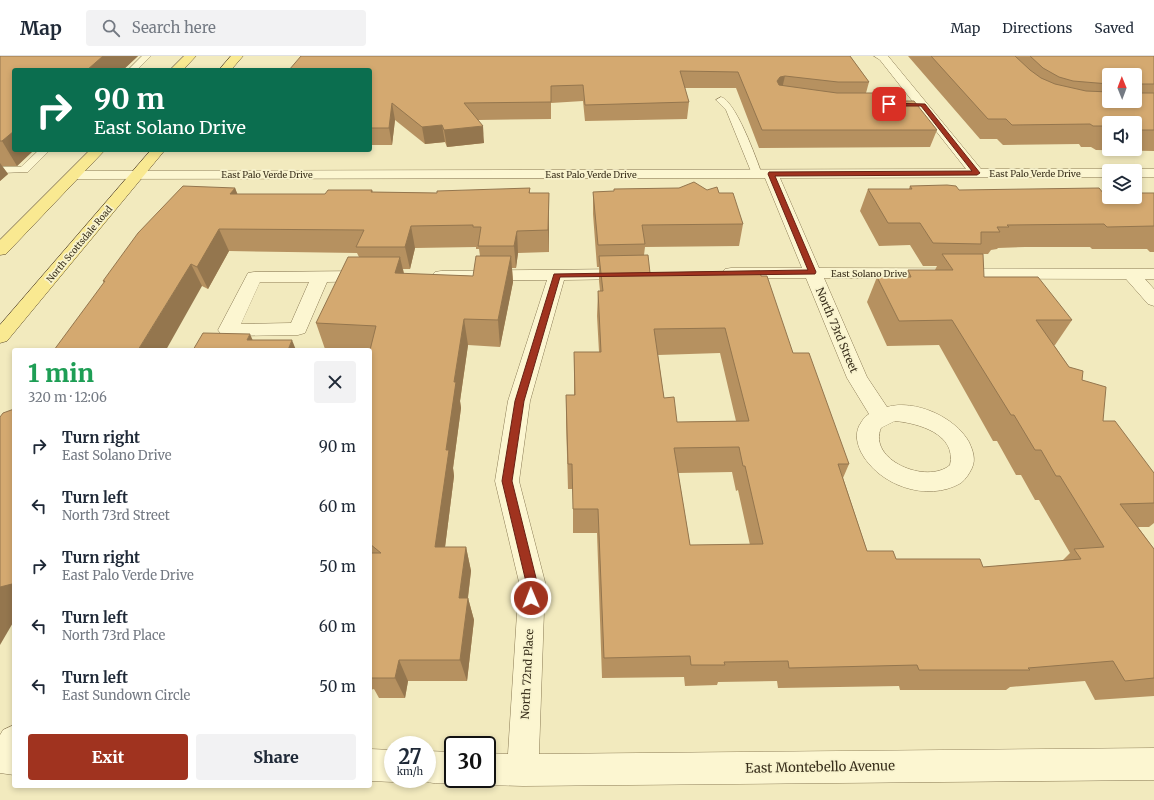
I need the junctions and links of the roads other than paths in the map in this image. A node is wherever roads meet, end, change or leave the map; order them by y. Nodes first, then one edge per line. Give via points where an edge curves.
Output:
1 (147, 56) edge
2 (190, 56) edge
3 (237, 56) edge
4 (880, 56) edge
5 (134, 68) edge
6 (178, 68) edge
7 (227, 68) edge
8 (720, 100) dead end
9 (904, 105) edge
10 (923, 105) junction
11 (43, 152) edge
12 (96, 152) edge
13 (156, 152) edge
14 (0, 170) edge
15 (977, 173) junction
16 (1102, 173) edge
17 (1142, 173) edge
18 (1154, 173) edge
19 (764, 174) junction
20 (74, 175) junction
21 (138, 175) junction
22 (0, 250) edge
23 (812, 272) junction
24 (645, 274) edge
25 (717, 274) edge
26 (1131, 274) junction
27 (1154, 274) edge
28 (557, 275) junction
29 (383, 276) edge
30 (423, 276) edge
31 (320, 277) junction
32 (1154, 300) edge
33 (0, 337) edge
34 (882, 416) dead end
35 (12, 745) edge
36 (12, 759) edge
37 (1154, 764) edge
38 (372, 765) edge
39 (384, 766) edge
40 (496, 769) edge
41 (523, 770) junction

1 - 5 lane
2 - 6 main road
3 - 7 main road
4 - 10 street
8 - 19 lane via 730,109
9 - 10 street
10 - 15 street
11 - 14 lane via 24,170
12 - 20 main road
13 - 21 main road, North Scottsdale Road
15 - 16 street, East Palo Verde Drive
15 - 19 street, East Palo Verde Drive
17 - 18 street
19 - 21 street, East Palo Verde Drive
19 - 23 street, North 73rd Street
20 - 21 street, East Palo Verde Drive
20 - 22 main road
21 - 33 main road, North Scottsdale Road
23 - 25 street, East Solano Drive
23 - 26 street, East Solano Drive
23 - 34 street, North 73rd Street via 857,378
24 - 28 street
26 - 27 street, East Solano Drive
26 - 32 street
28 - 30 street
28 - 41 street, North 72nd Place via 519,401 507,481 532,582
29 - 31 street
31 - 31 street via 254,278 228,330 298,329
35 - 36 street via 4,759
37 - 41 street, East Montebello Avenue
38 - 39 street
40 - 41 street, East Montebello Avenue

